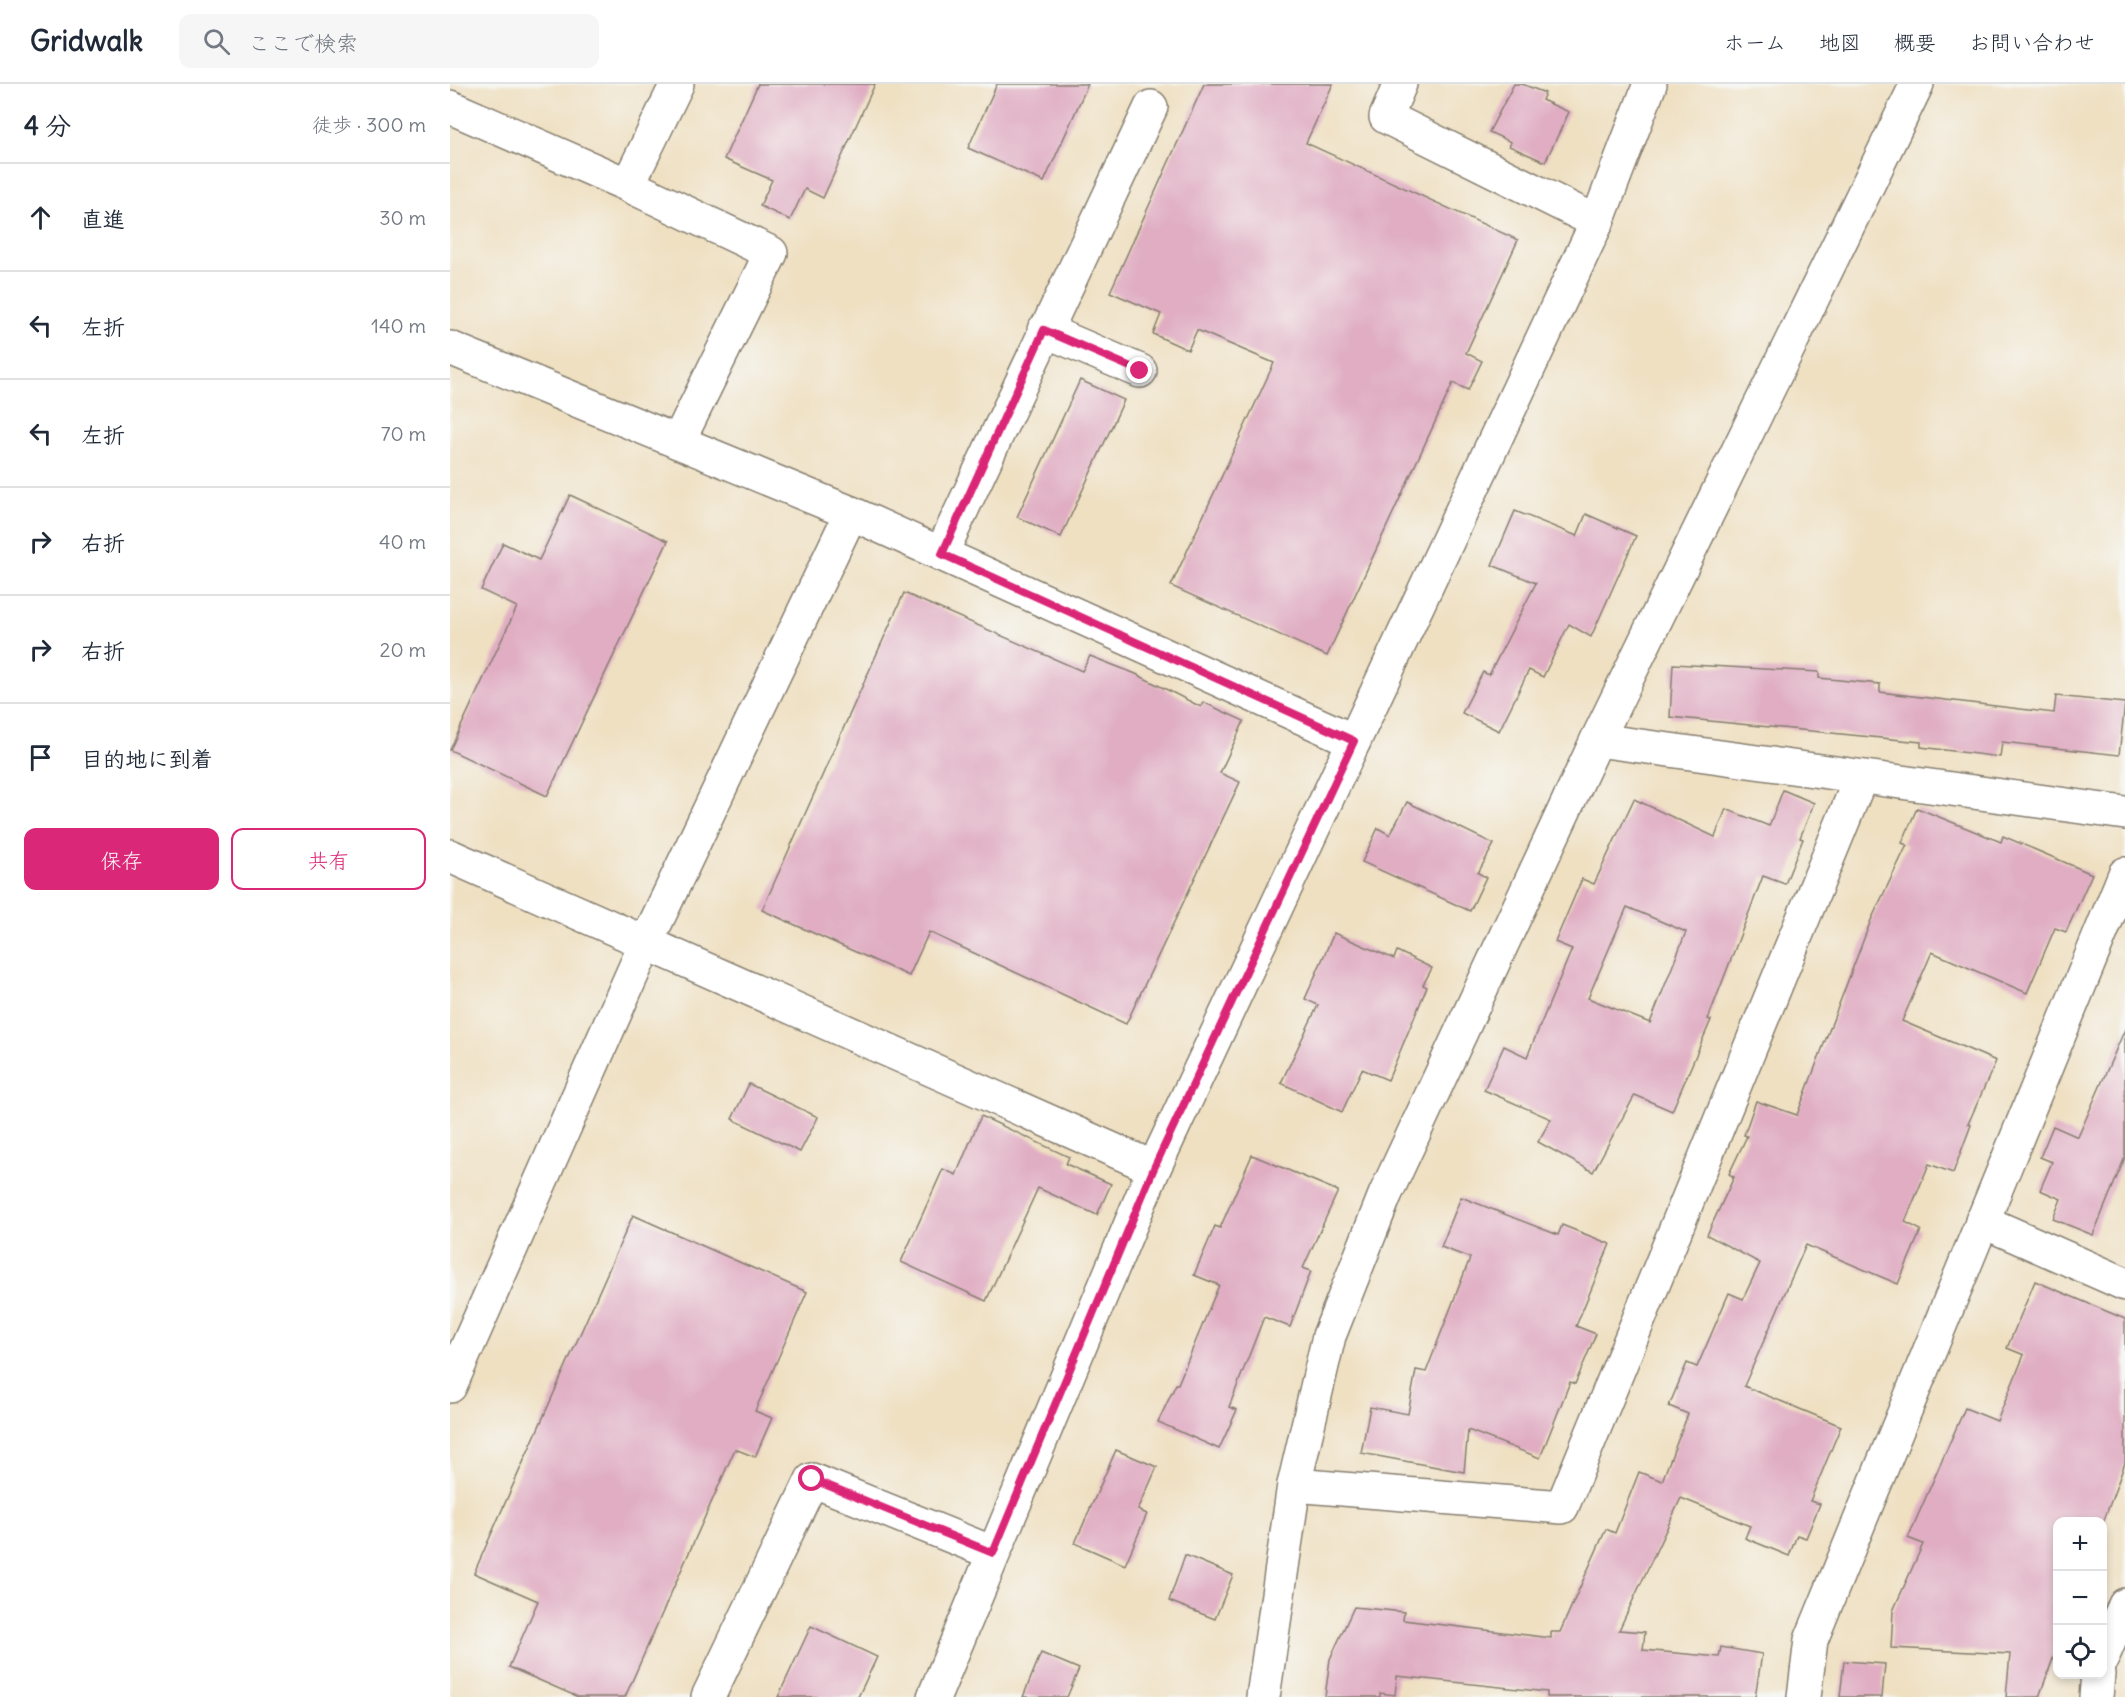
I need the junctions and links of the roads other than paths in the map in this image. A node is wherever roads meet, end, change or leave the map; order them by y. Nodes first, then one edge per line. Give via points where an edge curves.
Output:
1 (677, 84) edge
2 (1400, 84) edge
3 (1650, 84) edge
4 (1917, 84) edge
5 (450, 107) edge
6 (1151, 107) dead end
7 (628, 185) junction
8 (1597, 222) junction
9 (1044, 330) junction
10 (450, 348) edge
11 (1140, 371) dead end
12 (678, 442) junction
13 (850, 513) junction
14 (942, 554) junction
15 (1597, 740) junction
16 (1354, 741) junction
17 (1861, 777) junction
18 (2125, 813) edge
19 (450, 856) edge
20 (2125, 874) edge
21 (646, 943) junction
22 (1154, 1168) junction
23 (1982, 1221) junction
24 (2125, 1284) edge
25 (450, 1386) edge
26 (1294, 1485) junction
27 (993, 1553) junction
28 (2125, 1605) edge
29 (2107, 1648) edge
30 (2097, 1679) edge
31 (708, 1697) edge
32 (934, 1697) edge
33 (1263, 1697) edge
34 (1804, 1697) edge
35 (2096, 1697) edge

1 - 7 street
2 - 8 street via 1386,117
3 - 8 street
4 - 15 street
5 - 7 street
6 - 9 street
7 - 12 street via 771,253
8 - 16 street
9 - 11 street
9 - 14 street
10 - 12 street
12 - 13 street
13 - 14 street
13 - 21 street
14 - 16 street
15 - 17 street
15 - 26 street via 1385,1195 1329,1336
16 - 22 street
17 - 18 street
17 - 26 street via 1562,1507
19 - 21 street
20 - 23 street
21 - 22 street
21 - 25 street
22 - 27 street
23 - 24 street
23 - 34 street via 1812,1640
26 - 33 street
27 - 31 street via 812,1479
27 - 32 street
28 - 29 street
30 - 35 street

